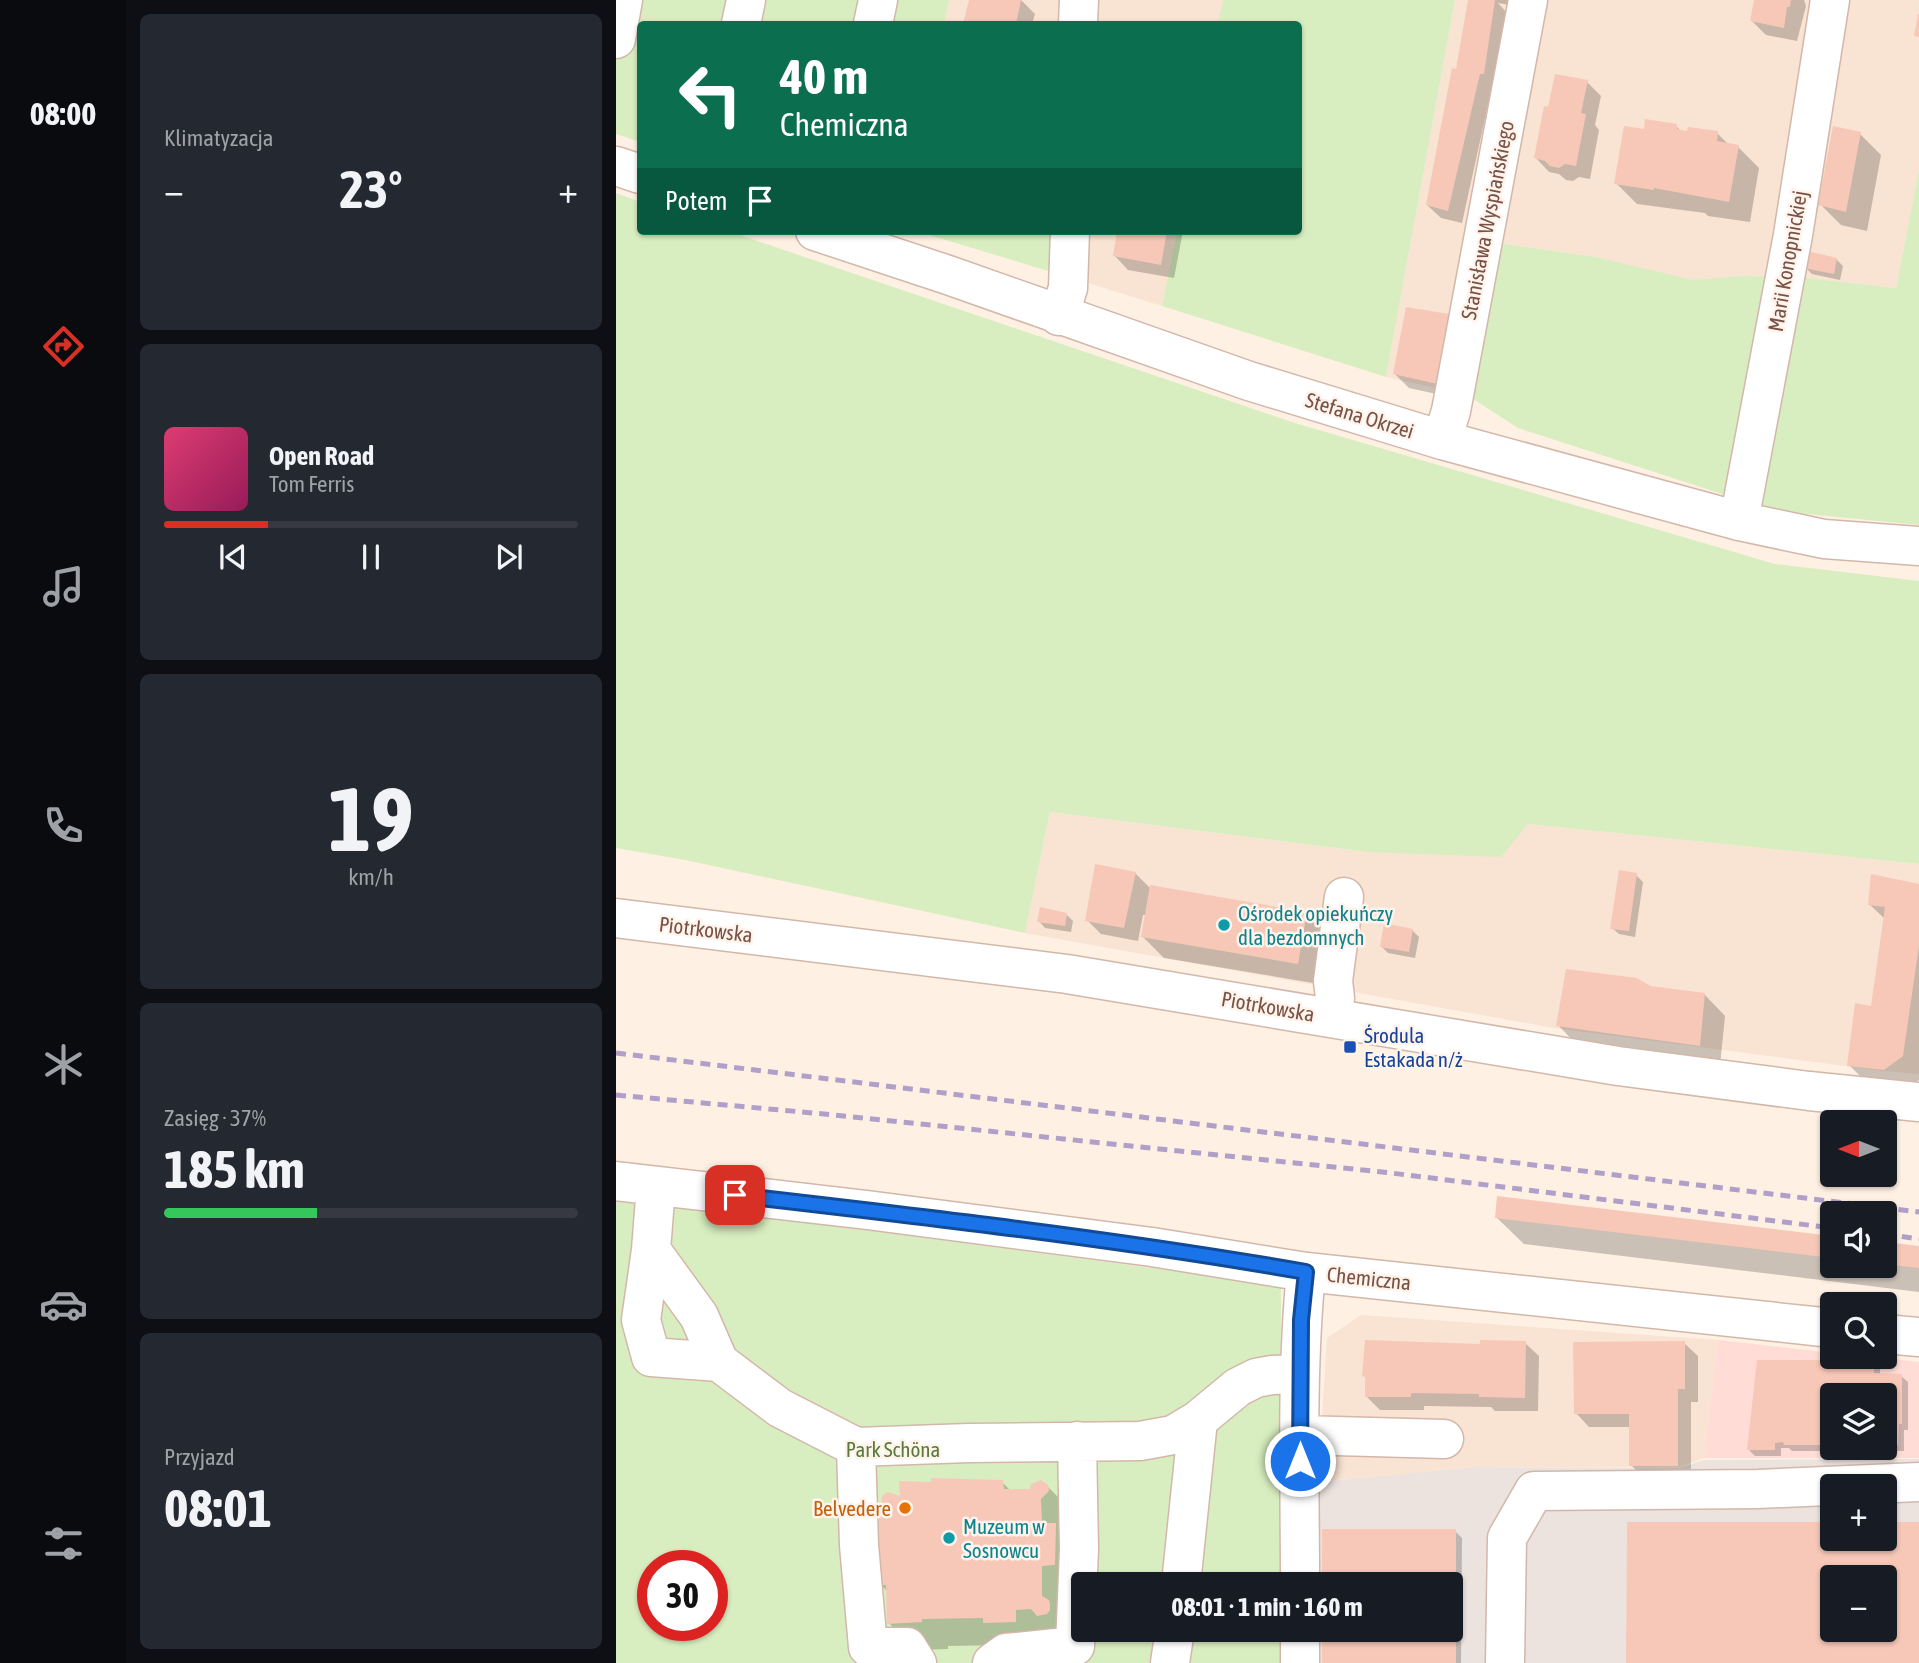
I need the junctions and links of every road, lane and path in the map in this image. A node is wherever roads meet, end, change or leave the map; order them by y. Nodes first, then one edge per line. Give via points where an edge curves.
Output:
1 (623, 0) edge
2 (746, 0) edge
3 (878, 0) edge
4 (1079, 0) edge
5 (1528, 0) edge
6 (1830, 0) edge
7 (742, 21) edge
8 (874, 21) edge
9 (1079, 21) edge
10 (616, 39) edge
11 (616, 166) edge
12 (637, 173) edge
13 (831, 235) edge
14 (1070, 235) edge
15 (1059, 316) junction
16 (1442, 440) junction
17 (1739, 521) junction
18 (1919, 546) edge
19 (1344, 897) dead end
20 (616, 918) edge
21 (1332, 1017) junction
22 (1919, 1102) edge
23 (616, 1181) edge
24 (656, 1186) junction
25 (651, 1250) junction
26 (1306, 1272) junction
27 (628, 1317) edge
28 (1820, 1327) edge
29 (1897, 1335) edge
30 (1919, 1337) edge
31 (719, 1362) junction
32 (1300, 1374) junction
33 (1198, 1420) junction
34 (1300, 1435) junction
35 (1444, 1439) dead end
36 (1077, 1441) junction
37 (856, 1447) junction
38 (1919, 1482) edge
39 (1182, 1572) edge
40 (1300, 1572) edge
41 (1173, 1642) edge
42 (1300, 1642) edge
43 (917, 1663) edge
44 (992, 1663) edge
45 (1170, 1663) edge
46 (1300, 1663) edge
47 (1505, 1663) edge

1 - 10 street
2 - 7 street
3 - 8 street
4 - 9 street
5 - 16 street, Stanisława Wyspiańskiego
6 - 17 street, Marii Konopnickiej via 1793,235
11 - 12 street
13 - 15 street, Stefana Okrzei
14 - 15 street via 1068,288
15 - 16 street, Stefana Okrzei
16 - 17 street, Stefana Okrzei
17 - 18 street, Stefana Okrzei via 1824,538
19 - 21 street via 1332,981
20 - 21 street, Piotrkowska via 1067,974
21 - 22 street, Piotrkowska via 1618,1066
23 - 24 street, Chemiczna
24 - 25 street
24 - 26 street, Chemiczna via 1111,1241
25 - 27 street
25 - 31 street via 699,1316
26 - 28 street, Chemiczna
26 - 32 street
27 - 31 street via 651,1357
29 - 30 street
31 - 37 street via 780,1408
32 - 33 street via 1256,1378
32 - 34 street
33 - 36 street via 1172,1435 1140,1441
33 - 39 street
34 - 35 street
34 - 40 street
36 - 37 street
36 - 44 street via 1075,1646 1006,1653
37 - 43 street via 868,1647 907,1647
38 - 47 street via 1534,1491 1507,1538
41 - 45 street
42 - 46 street

